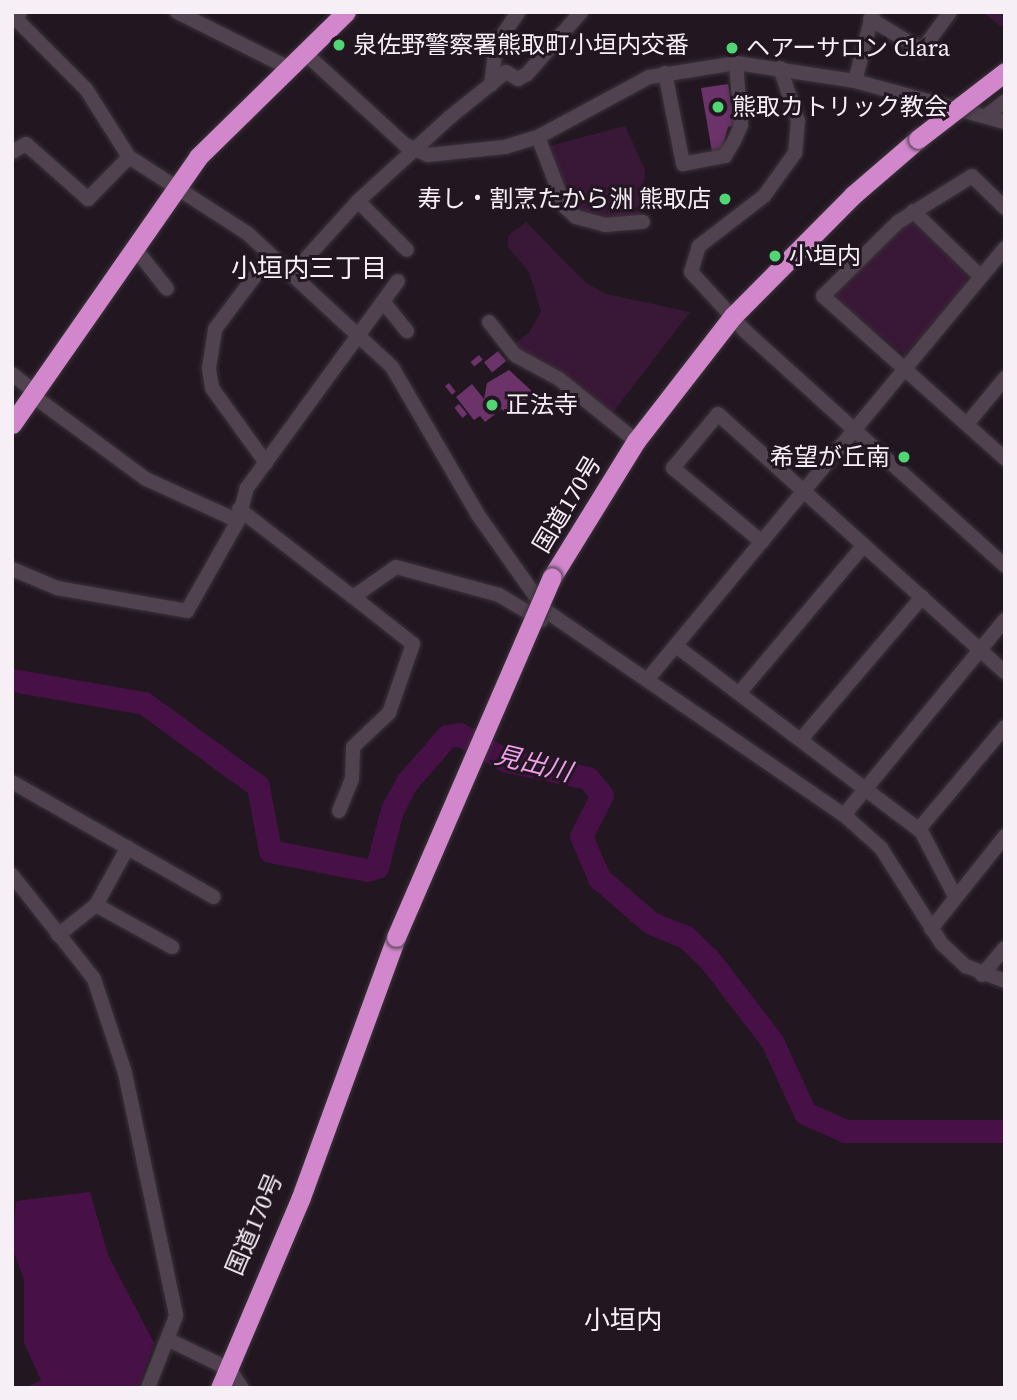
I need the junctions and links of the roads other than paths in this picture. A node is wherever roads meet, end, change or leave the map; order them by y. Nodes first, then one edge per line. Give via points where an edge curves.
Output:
1 (177, 12) edge
2 (346, 12) edge
3 (518, 12) edge
4 (581, 12) edge
5 (950, 12) edge
6 (17, 13) edge
7 (872, 16) edge
8 (307, 55) junction
9 (736, 63) junction
10 (780, 68) junction
11 (291, 69) junction
12 (1005, 72) edge
13 (665, 73) junction
14 (855, 81) junction
15 (491, 85) junction
16 (1005, 101) edge
17 (986, 116) junction
18 (1005, 122) edge
19 (538, 137) junction
20 (416, 151) junction
21 (12, 152) edge
22 (129, 157) junction
23 (176, 187) junction
24 (358, 201) junction
25 (1005, 208) edge
26 (913, 211) junction
27 (643, 222) dead end
28 (134, 247) junction
29 (1005, 248) edge
30 (407, 250) dead end
31 (270, 256) junction
32 (291, 275) junction
33 (980, 276) junction
34 (398, 281) dead end
35 (167, 289) dead end
36 (385, 304) junction
37 (733, 316) junction
38 (489, 322) dead end
39 (407, 331) dead end
40 (355, 334) junction
41 (904, 370) junction
42 (12, 374) edge
43 (1005, 379) edge
44 (33, 393) junction
45 (12, 424) edge
46 (967, 424) junction
47 (853, 429) junction
48 (636, 441) junction
49 (1005, 459) edge
50 (266, 463) junction
51 (803, 489) junction
52 (238, 515) junction
53 (762, 542) junction
54 (864, 545) junction
55 (1005, 566) edge
56 (12, 569) edge
57 (353, 597) junction
58 (922, 597) junction
59 (1005, 620) edge
60 (560, 623) junction
61 (676, 646) junction
62 (980, 649) junction
63 (1005, 672) edge
64 (647, 680) junction
65 (741, 691) junction
66 (1005, 727) edge
67 (803, 737) junction
68 (12, 782) edge
69 (868, 785) junction
70 (339, 811) dead end
71 (844, 815) junction
72 (919, 829) junction
73 (1005, 836) edge
74 (128, 847) junction
75 (12, 875) edge
76 (17, 891) edge
77 (955, 896) junction
78 (214, 897) dead end
79 (96, 905) junction
80 (931, 929) junction
81 (58, 935) junction
82 (172, 947) dead end
83 (1005, 948) edge
84 (982, 975) junction
85 (1005, 981) edge
86 (169, 1340) junction
87 (224, 1367) junction
88 (148, 1388) edge
89 (206, 1388) edge
90 (220, 1388) edge
91 (242, 1388) edge

1 - 11 street
2 - 8 highway
3 - 15 street via 496,45
4 - 15 street via 527,74 517,79 506,72
5 - 7 street via 922,50
6 - 22 street via 86,89
7 - 14 street
8 - 11 highway
8 - 20 street
9 - 10 street
9 - 13 street
9 - 13 street via 741,125 734,141 725,156 683,164
10 - 14 street
10 - 37 street via 798,121 795,153 764,196 691,258 691,272
11 - 23 highway via 214,138
12 - 37 highway, 国道170号, bridge via 843,204
13 - 19 street via 620,89
14 - 17 street
15 - 20 street
16 - 17 street
17 - 18 street
19 - 20 street via 447,156
19 - 27 street via 565,207 576,217 594,225
20 - 24 street
21 - 22 street via 26,144 88,199
22 - 23 street
23 - 28 highway
23 - 31 street
24 - 30 street
24 - 32 street
25 - 26 street via 972,176
26 - 33 street
26 - 41 street via 823,296
28 - 35 street
28 - 44 highway
29 - 33 street
31 - 32 street
31 - 50 street via 215,329 209,369 212,388
32 - 40 street
33 - 41 street
34 - 36 street
36 - 39 street
36 - 40 street
37 - 47 street
37 - 48 highway, 国道170号
38 - 48 street via 515,355 559,379
40 - 50 street via 316,401
40 - 60 street via 404,383 478,515 533,596
41 - 46 street
41 - 47 street
42 - 44 street
43 - 46 street
44 - 45 highway
44 - 52 street via 146,479
46 - 49 street
47 - 51 street
47 - 55 street
48 - 87 highway, 国道170号, bridge via 552,577 396,937
50 - 52 street
51 - 53 street
51 - 53 street via 718,414 673,468
51 - 54 street
52 - 56 street via 187,611 57,588
52 - 57 street
53 - 61 street
54 - 58 street
54 - 65 street
57 - 60 street via 396,567 499,595 543,621
57 - 70 street via 413,644 389,713 353,747 352,778
58 - 62 street
58 - 67 street
59 - 62 street
60 - 64 street
61 - 64 street
61 - 65 street
62 - 63 street
62 - 69 street
64 - 71 street
65 - 67 street
66 - 72 street
67 - 69 street
68 - 74 street
69 - 71 street
69 - 72 street
71 - 80 street via 881,848
72 - 77 street
73 - 77 street
74 - 78 street
74 - 79 street
75 - 76 street
76 - 81 street
77 - 80 street
79 - 81 street
79 - 82 street
80 - 84 street
81 - 86 street via 94,979 125,1073 173,1279 176,1316
83 - 84 street
84 - 85 street
86 - 87 street
86 - 88 street
87 - 89 highway, 国道170号
87 - 90 highway, 国道170号
87 - 91 street

